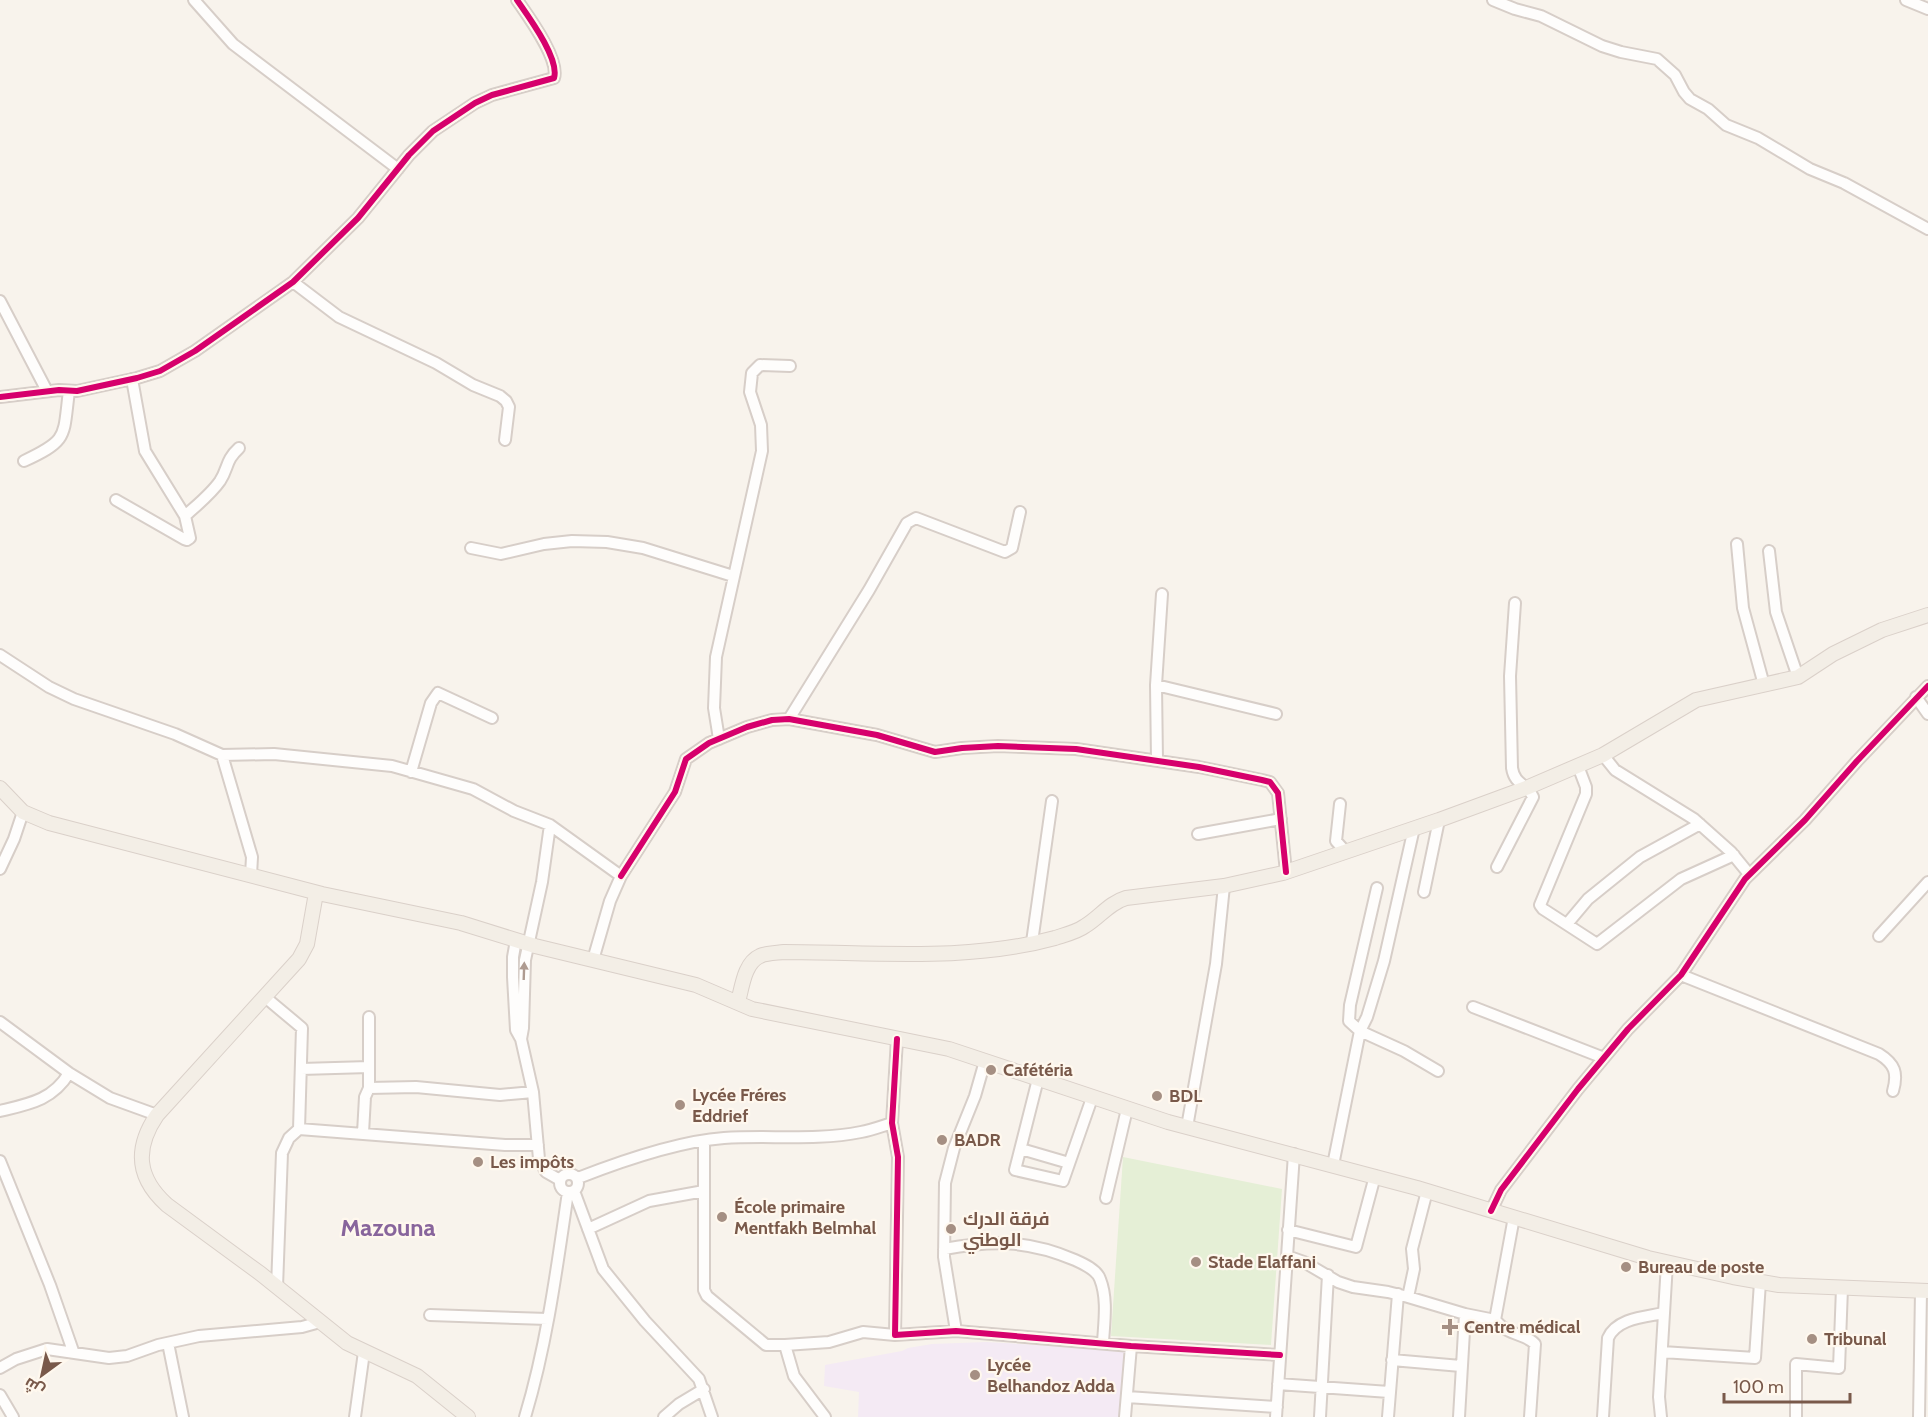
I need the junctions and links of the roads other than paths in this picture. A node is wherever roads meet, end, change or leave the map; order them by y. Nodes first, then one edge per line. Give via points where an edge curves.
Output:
1 (194, 0) edge
2 (517, 0) edge
3 (1493, 0) edge
4 (1906, 0) edge
5 (1928, 9) edge
6 (398, 169) junction
7 (1928, 229) edge
8 (293, 282) junction
9 (0, 301) edge
10 (790, 366) dead end
11 (132, 379) junction
12 (47, 391) junction
13 (69, 391) junction
14 (0, 397) edge
15 (505, 440) dead end
16 (240, 448) dead end
17 (24, 461) dead end
18 (116, 500) dead end
19 (1020, 512) dead end
20 (185, 516) junction
21 (1737, 544) dead end
22 (471, 548) dead end
23 (1769, 551) dead end
24 (733, 576) junction
25 (1162, 594) dead end
26 (1515, 603) dead end
27 (1928, 615) edge
28 (0, 655) edge
29 (1798, 677) junction
30 (1156, 685) junction
31 (1764, 685) junction
32 (1928, 686) edge
33 (1916, 697) junction
34 (1276, 714) dead end
35 (1928, 714) edge
36 (492, 717) dead end
37 (789, 718) junction
38 (719, 739) junction
39 (222, 755) junction
40 (1603, 755) junction
41 (1156, 760) junction
42 (1578, 766) junction
43 (411, 772) junction
44 (0, 788) edge
45 (1526, 788) junction
46 (5, 798) edge
47 (1052, 801) dead end
48 (1340, 804) dead end
49 (23, 812) junction
50 (1281, 819) junction
51 (1439, 820) junction
52 (1700, 824) junction
53 (550, 825) junction
54 (1414, 828) junction
55 (1198, 834) dead end
56 (1344, 852) junction
57 (1734, 855) junction
58 (1497, 867) dead end
59 (0, 869) edge
60 (1286, 872) junction
61 (1749, 874) junction
62 (251, 875) junction
63 (621, 876) junction
64 (1928, 882) edge
65 (1224, 886) junction
66 (1377, 888) dead end
67 (1424, 892) dead end
68 (316, 893) junction
69 (1567, 924) junction
70 (1879, 936) dead end
71 (522, 942) junction
72 (1032, 942) junction
73 (593, 960) junction
74 (1681, 975) junction
75 (265, 998) junction
76 (738, 1002) junction
77 (1473, 1007) dead end
78 (369, 1017) dead end
79 (0, 1022) edge
80 (1360, 1031) junction
81 (897, 1039) junction
82 (1604, 1058) junction
83 (985, 1061) junction
84 (369, 1067) junction
85 (301, 1069) junction
86 (1438, 1071) dead end
87 (69, 1073) junction
88 (1038, 1079) junction
89 (369, 1088) junction
90 (1893, 1091) dead end
91 (533, 1092) junction
92 (1092, 1098) junction
93 (1127, 1109) junction
94 (0, 1111) edge
95 (157, 1115) junction
96 (892, 1123) junction
97 (1187, 1127) junction
98 (299, 1129) junction
99 (363, 1133) junction
100 (704, 1141) junction
101 (538, 1145) junction
102 (1021, 1149) junction
103 (1294, 1154) junction
104 (0, 1161) edge
105 (1069, 1163) junction
106 (1333, 1165) junction
107 (1375, 1176) junction
108 (578, 1178) junction
109 (560, 1180) junction
110 (704, 1191) junction
111 (1427, 1191) junction
112 (571, 1192) junction
113 (1106, 1198) dead end
114 (1491, 1210) junction
115 (1514, 1218) junction
116 (588, 1229) junction
117 (1288, 1230) junction
118 (944, 1249) junction
119 (1287, 1256) junction
120 (1667, 1263) junction
121 (1328, 1275) junction
122 (1760, 1282) junction
123 (277, 1287) junction
124 (1842, 1288) junction
125 (1924, 1291) edge
126 (1403, 1295) junction
127 (1664, 1313) junction
128 (1466, 1314) junction
129 (430, 1315) dead end
130 (548, 1319) junction
131 (1495, 1320) junction
132 (320, 1322) junction
133 (956, 1331) junction
134 (895, 1335) junction
135 (168, 1343) junction
136 (1103, 1344) junction
137 (785, 1345) junction
138 (1131, 1346) junction
139 (73, 1351) junction
140 (364, 1352) junction
141 (1662, 1352) junction
142 (1280, 1355) junction
143 (1392, 1360) junction
144 (1461, 1366) junction
145 (0, 1368) edge
146 (1278, 1384) junction
147 (1322, 1387) junction
148 (704, 1389) junction
149 (1389, 1392) junction
150 (0, 1395) edge
151 (1127, 1397) junction
152 (1277, 1412) edge
153 (13, 1417) edge
154 (183, 1417) edge
155 (355, 1417) edge
156 (468, 1417) edge
157 (525, 1417) edge
158 (664, 1417) edge
159 (712, 1417) edge
160 (825, 1417) edge
161 (1125, 1417) edge
162 (1320, 1417) edge
163 (1388, 1417) edge
164 (1459, 1417) edge
165 (1530, 1417) edge
166 (1603, 1417) edge
167 (1661, 1417) edge
168 (1796, 1417) edge
169 (1919, 1417) edge

1 - 6 street via 233,44
2 - 6 street via 556,67 554,78 506,90 475,103 433,131
3 - 7 street via 1540,16 1602,46 1657,59 1676,75 1690,99 1726,124
4 - 5 street
6 - 8 street via 358,218
8 - 11 street via 195,351 160,371
8 - 15 street via 339,317 500,396 509,407
9 - 12 street
10 - 24 street via 760,365 752,374 750,392 761,425 762,451
11 - 13 street
11 - 20 street via 145,451
12 - 13 street
12 - 14 street
13 - 17 street via 64,434 47,450
16 - 20 street via 230,457 215,487
18 - 20 street via 187,540 190,538
19 - 37 street via 1009,552 916,518 907,523
21 - 31 street via 1743,608
22 - 24 street via 501,554 572,541 608,543 643,548
23 - 29 street via 1776,612
24 - 38 street via 716,657 714,708
25 - 30 street
26 - 45 street via 1510,676 1512,768 1515,778
27 - 29 main road via 1882,630
28 - 39 street via 63,694
29 - 31 main road
30 - 34 street
30 - 41 street
31 - 40 main road via 1696,700
32 - 33 street
33 - 35 street
33 - 61 street
36 - 43 street via 438,693 431,703
37 - 38 street via 747,727
37 - 41 street via 877,735 935,752 1044,747
38 - 63 street via 686,759 675,792
39 - 43 street via 274,754 392,766
39 - 62 street via 252,857
40 - 42 main road
40 - 52 street via 1615,770
41 - 50 street via 1270,782 1278,794
42 - 45 main road
42 - 69 street via 1586,794 1540,905
43 - 53 street via 473,789
44 - 46 main road
45 - 51 main road
45 - 58 street via 1532,793 1532,802
46 - 49 main road
47 - 72 street
48 - 56 street via 1336,841
49 - 59 street
49 - 62 main road via 49,823
50 - 55 street
50 - 60 street
51 - 54 main road
51 - 67 street
52 - 57 street
52 - 69 street via 1640,857 1588,899
53 - 63 street
53 - 71 street via 542,882
54 - 56 main road
54 - 80 street via 1384,961
56 - 60 main road
57 - 61 street
57 - 69 street via 1681,879 1597,944
60 - 65 main road
61 - 74 street
62 - 68 main road
63 - 73 street
64 - 70 street
65 - 72 main road via 1116,901 1084,927
65 - 97 street via 1216,964
66 - 80 street via 1348,1015
68 - 71 main road via 461,923
68 - 75 main road via 307,944 294,966
71 - 73 main road
71 - 91 street via 525,960 521,1039
72 - 76 main road via 969,951 761,955 748,968
73 - 76 main road via 696,985
74 - 82 street
74 - 90 street via 1879,1054 1895,1067
75 - 85 street via 302,1028
75 - 95 main road
76 - 81 main road via 782,1016
77 - 82 street
78 - 84 street
79 - 87 street
80 - 86 street via 1404,1050
80 - 106 street
81 - 83 main road
81 - 96 street
82 - 114 street via 1501,1190
83 - 88 main road
83 - 118 street via 945,1183
84 - 85 street
84 - 89 street
85 - 98 street
87 - 94 street via 62,1086 50,1095
87 - 95 street via 110,1098
88 - 92 main road
88 - 102 street
89 - 91 street via 416,1087 500,1095
89 - 99 street
91 - 101 street
92 - 93 main road
92 - 105 street
93 - 97 main road
93 - 113 street
95 - 123 main road via 141,1154 146,1181 155,1194
96 - 100 street via 862,1132
96 - 134 street via 898,1157
97 - 103 main road
98 - 99 street
98 - 123 street via 282,1153
99 - 101 street
100 - 108 street
100 - 110 street
101 - 109 street via 539,1159 546,1172
102 - 105 street
102 - 105 street via 1015,1170 1063,1181
103 - 106 main road
103 - 117 street
104 - 139 street
106 - 107 main road
107 - 111 main road
107 - 117 street via 1356,1247
108 - 109 street via 570,1173
108 - 112 street via 579,1184
109 - 112 street via 562,1189
110 - 116 street via 649,1201
110 - 137 street via 707,1296 766,1345
111 - 114 main road
111 - 126 street via 1412,1249 1414,1269
112 - 116 street
112 - 130 street
114 - 115 main road
115 - 120 main road
115 - 131 street
116 - 148 street via 603,1269 699,1378
117 - 119 street
118 - 133 street
118 - 136 street via 1010,1242 1050,1249 1085,1265 1099,1276 1104,1294
119 - 121 street
119 - 142 street
120 - 122 main road
120 - 127 street
121 - 126 street via 1353,1287
121 - 147 street
122 - 124 main road
122 - 141 street via 1755,1358
123 - 132 main road
124 - 125 main road
124 - 168 street via 1839,1368 1796,1364
125 - 169 street
126 - 128 street
126 - 143 street
127 - 141 street
127 - 166 street via 1630,1320 1612,1329 1608,1338
128 - 131 street
128 - 144 street
129 - 130 street
130 - 157 street
131 - 165 street via 1535,1344
132 - 135 street
132 - 140 main road
133 - 134 street
133 - 136 street
134 - 137 street via 863,1332 830,1342
135 - 139 street via 109,1358
135 - 154 street
136 - 138 street
137 - 160 street via 794,1376
138 - 142 street
138 - 151 street
139 - 145 street via 46,1349
140 - 155 street
140 - 156 main road via 417,1376
141 - 167 street
142 - 146 street
143 - 144 street
143 - 149 street
144 - 164 street
146 - 147 street
146 - 152 street
147 - 149 street
147 - 162 street
148 - 158 street
148 - 159 street
149 - 163 street
150 - 153 street
151 - 152 street
151 - 161 street

